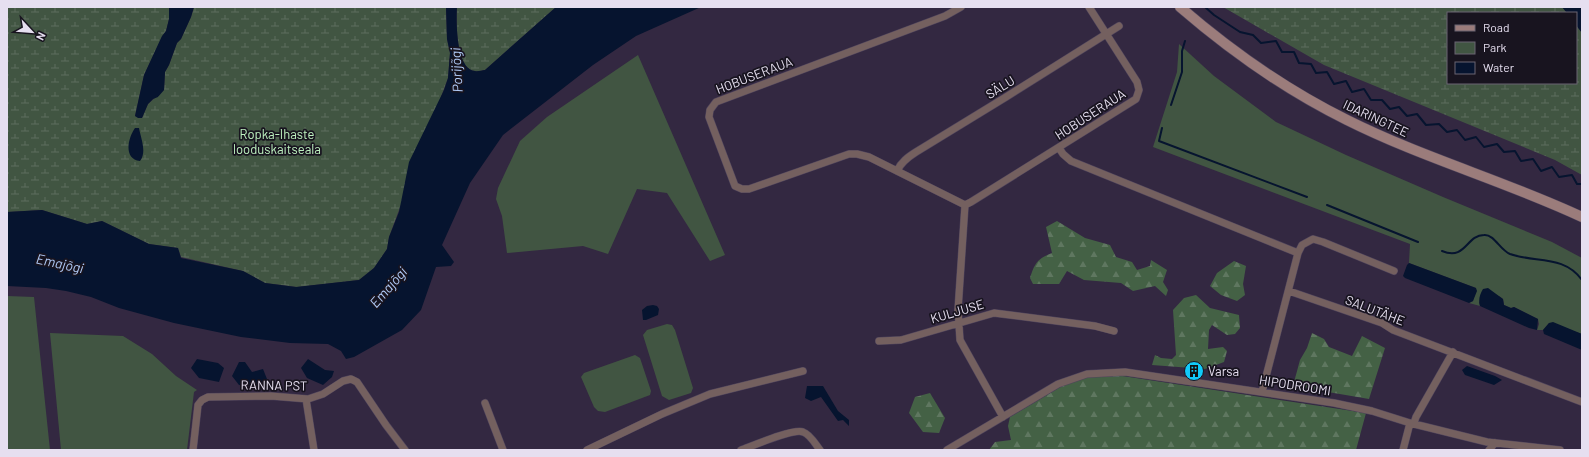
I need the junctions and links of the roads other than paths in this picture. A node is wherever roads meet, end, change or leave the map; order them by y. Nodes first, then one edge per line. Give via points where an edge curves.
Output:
1 (961, 7) edge
2 (1089, 7) edge
3 (1180, 7) edge
4 (1119, 26) dead end
5 (1106, 33) junction
6 (1059, 148) junction
7 (897, 171) junction
8 (965, 205) junction
9 (1582, 217) edge
10 (1298, 253) junction
11 (1394, 272) dead end
12 (1289, 291) junction
13 (959, 323) junction
14 (1114, 331) dead end
15 (879, 341) dead end
16 (1453, 352) junction
17 (803, 371) dead end
18 (1262, 392) junction
19 (306, 399) junction
20 (1582, 402) edge
21 (485, 403) dead end
22 (1003, 417) junction
23 (1412, 423) junction
24 (1495, 443) junction
25 (193, 450) edge
26 (314, 450) edge
27 (405, 450) edge
28 (503, 450) edge
29 (587, 450) edge
30 (741, 450) edge
31 (820, 450) edge
32 (947, 450) edge
33 (1403, 450) edge
34 (1489, 450) edge
35 (1560, 450) edge

1 - 7 street, HOBUSERAUA via 945,16 718,100 710,110 709,116 733,182 742,189 753,188 849,154 868,157
2 - 5 street, HOBUSERAUA
3 - 9 main road, IDARINGTEE via 1238,54 1270,76 1347,120
4 - 5 street, SÄLU
5 - 6 street, HOBUSERAUA via 1137,82 1139,94 1136,99
5 - 7 street, SÄLU via 911,155
6 - 8 street, HOBUSERAUA
6 - 10 street via 1072,161
7 - 8 street, HOBUSERAUA
8 - 13 street
10 - 11 street via 1302,245 1312,239
10 - 12 street
12 - 16 street, SALUTÄHE via 1382,323 1393,330
12 - 18 street
13 - 14 street, KULJUSE via 994,313 1095,326
13 - 15 street, KULJUSE via 902,340
13 - 22 street via 960,340
16 - 20 street, SALUTÄHE
16 - 23 street
17 - 29 street via 710,394
18 - 22 street, HIPODROOMI via 1125,372 1102,372 1087,374 1058,384
18 - 23 street, HIPODROOMI via 1372,411
19 - 25 street, RANNA PST via 271,396 208,397 198,406
19 - 26 street
19 - 27 street, RANNA PST via 322,394 343,381 351,379 357,382
21 - 28 street
22 - 32 street, HIPODROOMI
23 - 24 street, HIPODROOMI
23 - 33 street
24 - 34 street
24 - 35 street, HIPODROOMI
30 - 31 street via 802,431

